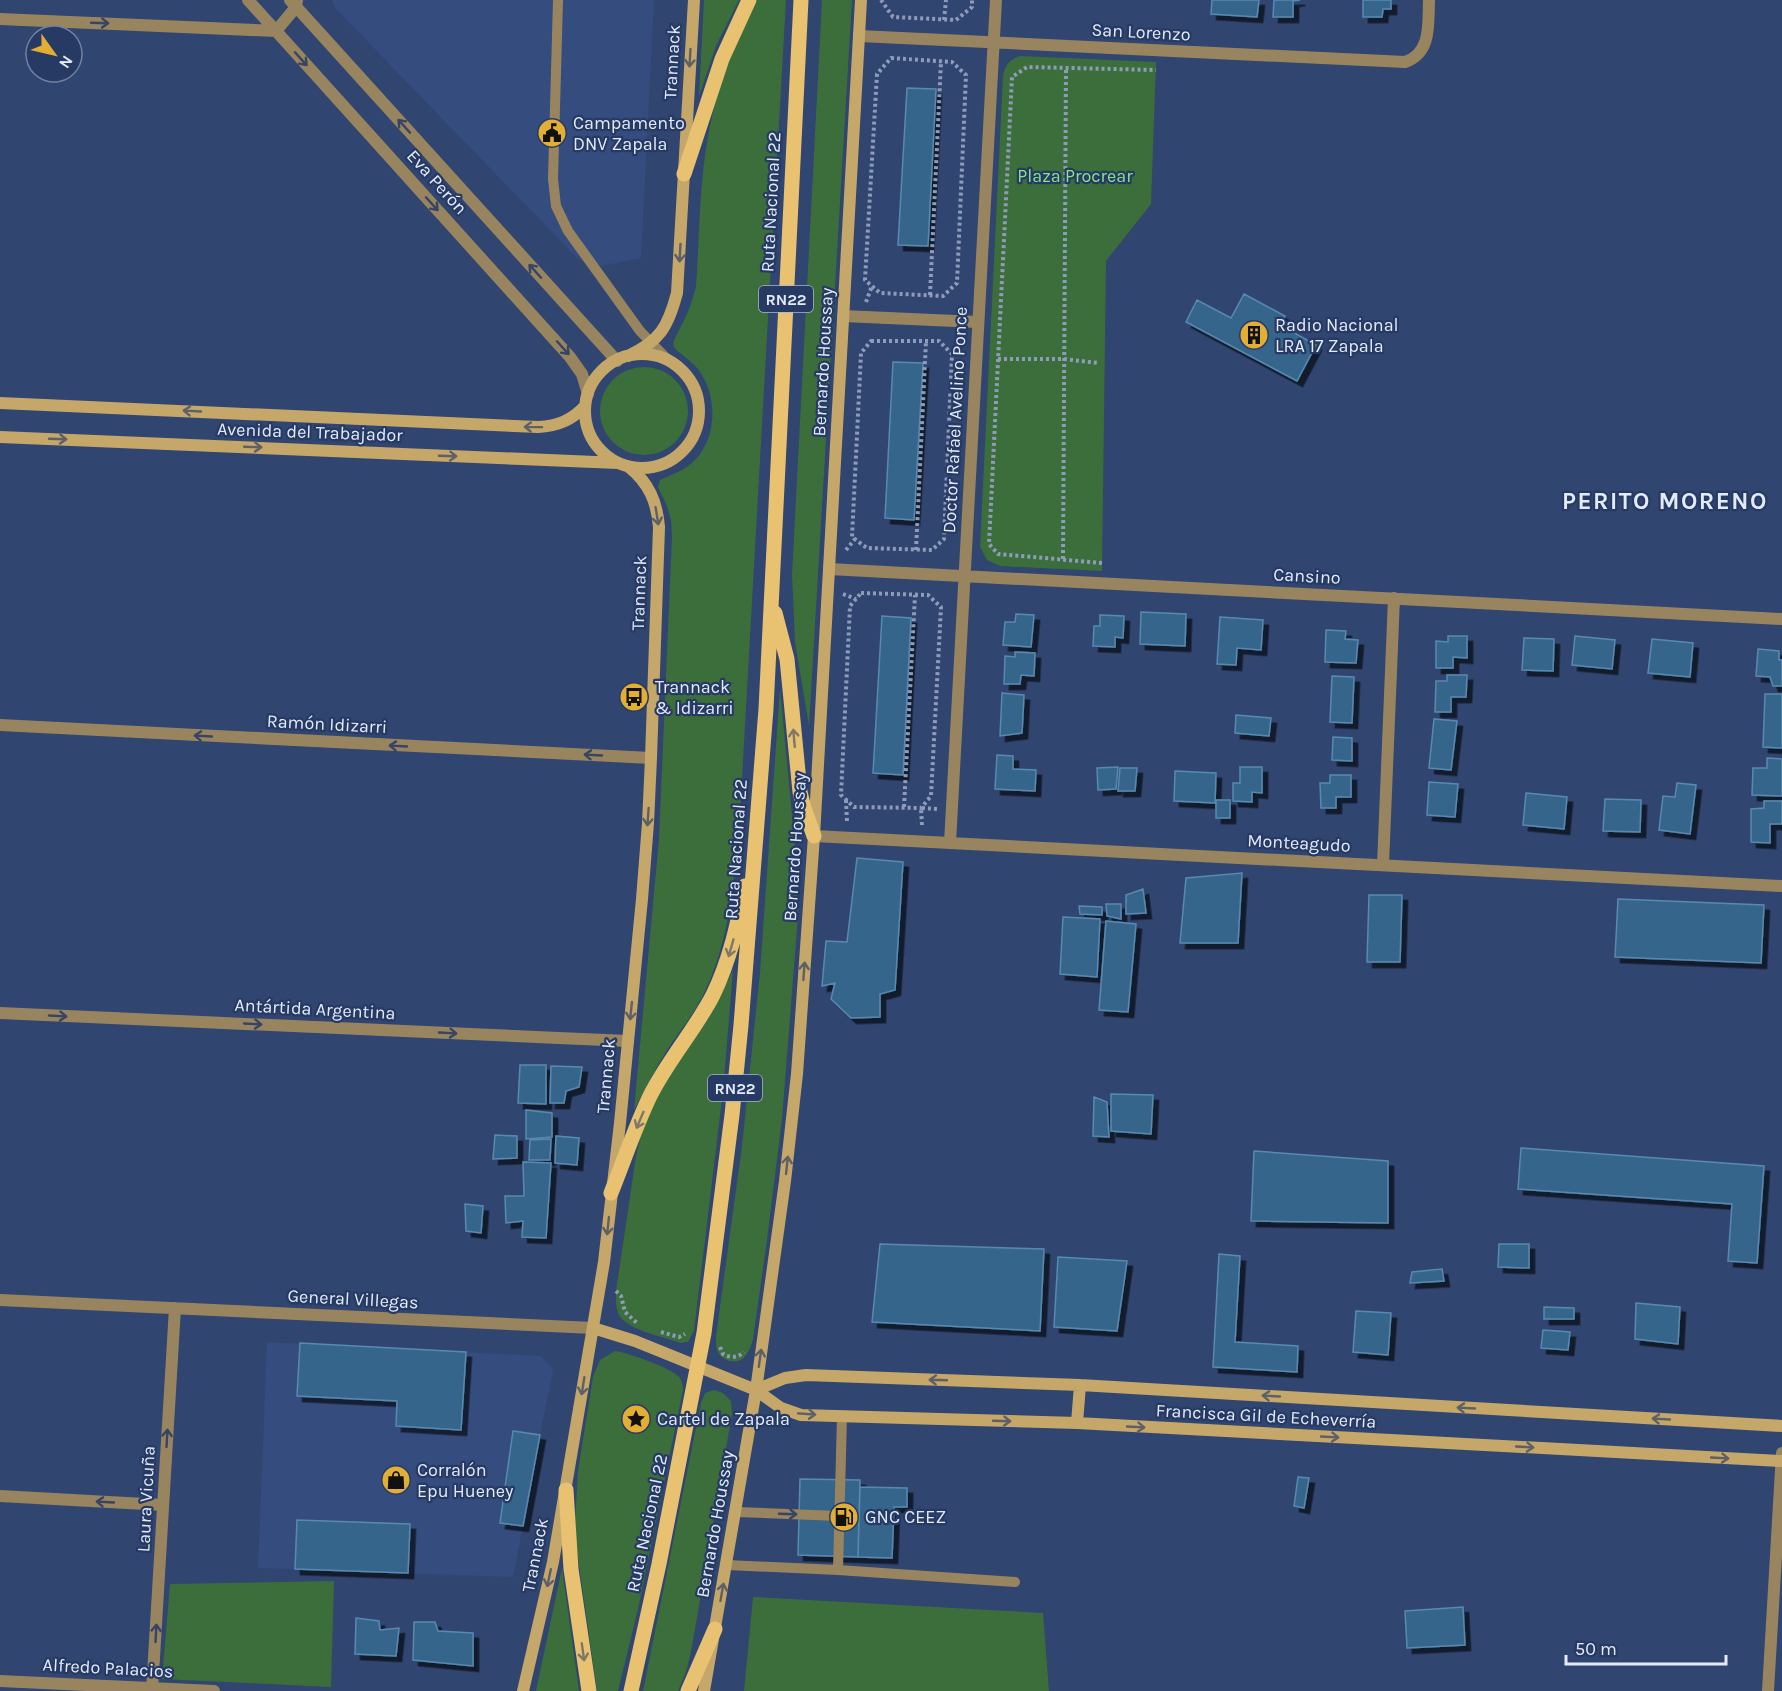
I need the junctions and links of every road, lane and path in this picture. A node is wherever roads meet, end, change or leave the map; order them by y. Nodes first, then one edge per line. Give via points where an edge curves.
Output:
1 (248, 0) edge
2 (558, 0) edge
3 (694, 0) edge
4 (749, 0) edge
5 (801, 0) edge
6 (861, 0) edge
7 (881, 0) edge
8 (945, 0) edge
9 (972, 0) edge
10 (996, 0) edge
11 (1430, 0) edge
12 (294, 2) edge
13 (887, 9) junction
14 (880, 11) dead end
15 (967, 11) junction
16 (975, 11) dead end
17 (0, 19) edge
18 (944, 20) junction
19 (276, 30) junction
20 (859, 36) junction
21 (993, 43) junction
22 (962, 60) dead end
23 (941, 62) junction
24 (1020, 64) dead end
25 (1066, 68) junction
26 (961, 70) junction
27 (1156, 70) dead end
28 (1021, 71) junction
29 (972, 74) dead end
30 (966, 75) junction
31 (684, 174) junction
32 (872, 286) junction
33 (960, 288) dead end
34 (950, 289) junction
35 (865, 290) dead end
36 (930, 295) junction
37 (948, 300) dead end
38 (865, 305) dead end
39 (843, 316) junction
40 (978, 322) junction
41 (926, 341) junction
42 (652, 343) junction
43 (948, 350) junction
44 (956, 350) dead end
45 (622, 359) junction
46 (998, 359) junction
47 (1064, 359) junction
48 (670, 362) junction
49 (1098, 363) dead end
50 (587, 400) junction
51 (0, 403) edge
52 (0, 437) edge
53 (624, 465) junction
54 (857, 541) junction
55 (858, 549) dead end
56 (916, 550) junction
57 (845, 552) dead end
58 (998, 554) junction
59 (1063, 559) junction
60 (1102, 563) dead end
61 (993, 564) dead end
62 (829, 569) junction
63 (964, 576) junction
64 (841, 593) dead end
65 (915, 595) junction
66 (770, 598) junction
67 (1394, 598) junction
68 (856, 599) junction
69 (948, 600) dead end
70 (936, 603) junction
71 (1782, 619) edge
72 (0, 725) edge
73 (651, 758) junction
74 (835, 795) dead end
75 (841, 795) junction
76 (846, 799) junction
77 (904, 807) junction
78 (921, 808) junction
79 (759, 809) junction
80 (938, 809) dead end
81 (847, 823) dead end
82 (922, 826) dead end
83 (814, 836) junction
84 (950, 843) junction
85 (1383, 865) junction
86 (1782, 886) edge
87 (0, 1013) edge
88 (628, 1041) junction
89 (611, 1193) junction
90 (616, 1291) dead end
91 (0, 1300) edge
92 (175, 1308) junction
93 (638, 1324) dead end
94 (593, 1328) junction
95 (657, 1330) dead end
96 (691, 1330) dead end
97 (720, 1340) dead end
98 (746, 1348) dead end
99 (698, 1366) junction
100 (1080, 1385) junction
101 (756, 1390) junction
102 (842, 1416) junction
103 (1077, 1423) junction
104 (1782, 1426) edge
105 (1782, 1453) edge
106 (1782, 1461) edge
107 (566, 1490) junction
108 (0, 1496) edge
109 (163, 1505) junction
110 (736, 1512) junction
111 (839, 1516) junction
112 (727, 1565) junction
113 (838, 1570) junction
114 (1015, 1582) dead end
115 (716, 1629) junction
116 (0, 1681) edge
117 (153, 1690) edge
118 (214, 1691) edge
119 (524, 1691) edge
120 (588, 1691) edge
121 (631, 1691) edge
122 (688, 1691) edge
123 (704, 1691) edge
124 (1768, 1691) edge

1 - 19 street, Eva Perón
2 - 42 lane via 553,179 556,206 573,239
3 -> 31 street, Trannack
4 - 31 main road via 722,59
5 - 66 main road, Ruta Nacional 22 / RN22
6 - 20 street, Bernardo Houssay
7 - 13 path
8 - 18 path
9 - 15 path
10 - 21 street, Doctor Rafael Avelino Ponce
11 - 21 street, San Lorenzo via 1426,40 1418,55 1405,62
12 - 19 street
45 -> 12 street, Eva Perón
13 - 14 path
13 - 18 path via 893,17
15 - 16 path
15 - 18 path via 956,20
17 -> 19 street
19 -> 50 street, Eva Perón via 570,357 582,374
20 - 21 street, San Lorenzo
20 - 39 street, Bernardo Houssay
21 - 40 street, Doctor Rafael Avelino Ponce
22 - 26 path
23 - 26 path via 952,62
23 - 32 path via 891,58 877,74 865,280
23 - 36 path
24 - 28 path
25 - 27 path
25 - 28 path via 1027,67
25 - 47 path
26 - 30 path
28 - 46 path via 1012,77
29 - 30 path
30 - 34 path via 957,283
31 -> 42 street, Trannack via 677,293 667,322
32 - 35 path
32 - 36 path via 880,293
32 - 38 path
33 - 34 path
34 - 36 path via 943,296
34 - 37 path
39 - 40 street
39 - 62 street, Bernardo Houssay
40 - 63 street, Doctor Rafael Avelino Ponce
41 - 43 path via 939,341
41 - 54 path via 871,341 861,353 852,537
41 - 56 path
42 - 45 street, Trannack
42 - 48 lane
43 - 44 path
43 - 56 path via 952,354 944,539 932,550
45 - 48 street via 655,356
45 - 50 street, Trannack via 599,375
46 - 47 path
46 - 58 path via 989,544
47 - 49 path
47 - 59 path
48 - 53 street via 692,384 698,400 695,432 687,446 661,465
50 -> 51 street, Avenida del Trabajador via 561,424 538,427
50 - 53 street, Trannack via 586,420 596,446
52 -> 53 street, Avenida del Trabajador
53 -> 73 street, Trannack via 645,482 658,514
54 - 55 path
54 - 56 path via 867,548
54 - 57 path
58 - 59 path
58 - 61 path
59 - 60 path
62 - 63 street, Cansino
62 - 83 street, Bernardo Houssay
63 - 67 street, Cansino
63 - 84 street, Doctor Rafael Avelino Ponce
64 - 68 path
65 - 68 path via 861,593
65 - 70 path via 928,595
65 - 77 path
66 - 79 main road, Ruta Nacional 22 / RN22
83 -> 66 main road via 800,792 787,659
67 - 71 street, Cansino
67 - 85 street
68 - 75 path via 850,606
69 - 70 path
70 - 78 path via 941,607 931,796
73 -> 72 street, Ramón Idizarri
73 -> 88 street, Trannack
74 - 75 path
75 - 76 path
76 - 77 path via 854,807
76 - 81 path
77 - 78 path
78 - 80 path
78 - 82 path
79 -> 89 main road via 725,967 702,1015 651,1094
79 - 99 main road, Ruta Nacional 22 / RN22 via 732,1115
83 - 84 street, Monteagudo
101 -> 83 street, Bernardo Houssay via 797,1074
84 - 85 street, Monteagudo
85 - 86 street, Monteagudo
87 -> 88 street, Antártida Argentina
88 - 89 street, Trannack
89 -> 94 street, Trannack
90 - 93 path via 625,1312
91 - 92 street, General Villegas
92 - 94 street, General Villegas
109 -> 92 street, Laura Vicuña
94 - 99 street, General Villegas
94 -> 107 street, Trannack
95 - 96 path via 679,1337
97 - 98 path via 726,1356 740,1356
99 - 101 street, Francisca Gil de Echeverría
99 - 121 main road, Ruta Nacional 22 / RN22
100 -> 101 street, Francisca Gil de Echeverría via 806,1375 785,1378
100 - 103 street
104 -> 100 street, Francisca Gil de Echeverría
101 -> 102 street, Francisca Gil de Echeverría via 792,1413
101 - 110 street, Bernardo Houssay
102 -> 103 street, Francisca Gil de Echeverría
102 - 111 lane
103 -> 106 street, Francisca Gil de Echeverría
105 - 106 street
106 - 124 street
107 -> 119 street, Trannack
107 -> 120 main road via 571,1569
109 -> 108 street
117 -> 109 street, Laura Vicuña
110 -> 111 lane
110 - 112 street, Bernardo Houssay
111 - 113 lane
112 - 113 lane
115 -> 112 street, Bernardo Houssay
113 - 114 lane
115 - 122 main road
115 - 123 street, Bernardo Houssay
116 - 117 street, Alfredo Palacios
117 - 118 street, Alfredo Palacios

